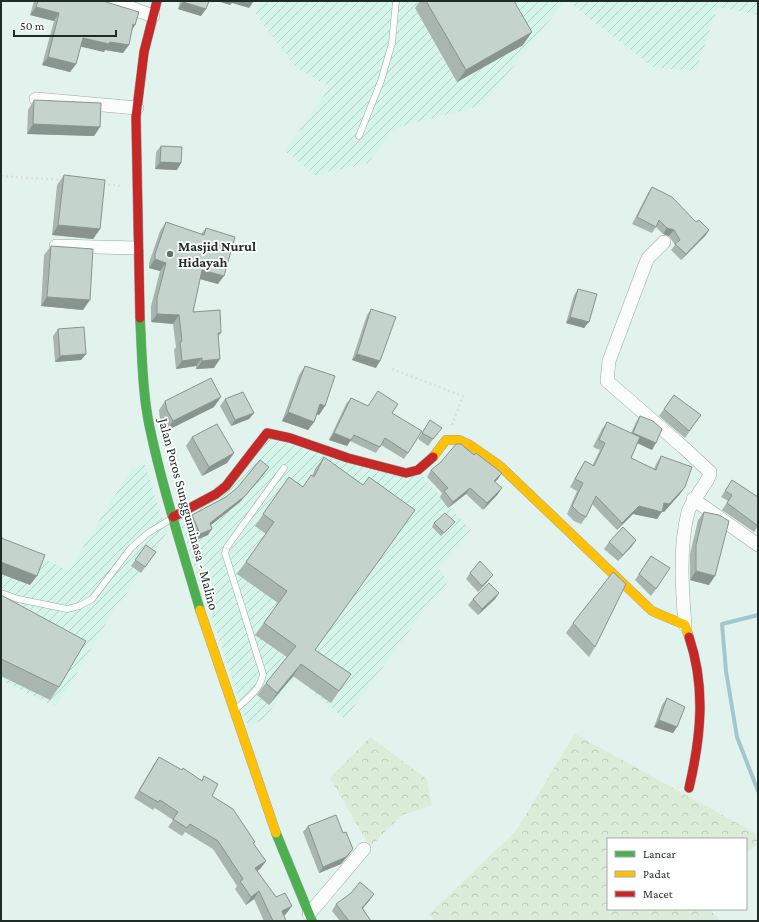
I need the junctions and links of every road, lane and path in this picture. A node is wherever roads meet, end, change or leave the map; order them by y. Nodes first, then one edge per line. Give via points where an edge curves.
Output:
1 (112, 1) edge
2 (157, 1) edge
3 (396, 1) edge
4 (153, 16) junction
5 (36, 100) edge
6 (137, 108) junction
7 (359, 136) dead end
8 (1, 176) edge
9 (65, 180) edge
10 (97, 183) edge
11 (136, 187) junction
12 (664, 242) dead end
13 (56, 246) edge
14 (137, 248) junction
15 (392, 369) dead end
16 (446, 440) junction
17 (284, 468) dead end
18 (693, 499) junction
19 (173, 517) junction
20 (758, 545) edge
21 (1, 593) edge
22 (685, 625) junction
23 (234, 711) junction
24 (689, 788) dead end
25 (364, 849) dead end
26 (311, 917) edge

1 - 4 street
2 - 4 main road, Jalan Poros Sungguminasa - Malino
3 - 7 lane via 392,43 381,80
4 - 6 main road, Jalan Poros Sungguminasa - Malino via 144,52
5 - 6 street
6 - 11 main road, Jalan Poros Sungguminasa - Malino
8 - 9 path
10 - 11 path
11 - 14 main road, Jalan Poros Sungguminasa - Malino
12 - 18 street via 644,265 609,361 607,381 710,472 710,477
13 - 14 street
14 - 19 main road, Jalan Poros Sungguminasa - Malino via 143,379 154,449
15 - 16 path via 463,396
16 - 19 main road via 435,454 412,473 348,458 290,438 267,433 226,486
16 - 22 main road via 459,440 470,445 500,466 652,611
17 - 23 lane via 225,553 225,560 263,674 254,692
18 - 20 street
18 - 22 street via 685,533 682,566
19 - 21 lane via 131,548 92,599 79,606 66,609
19 - 23 main road, Jalan Poros Sungguminasa - Malino via 203,622
22 - 24 main road via 695,654 701,685 702,716 697,758
23 - 26 main road, Jalan Poros Sungguminasa - Malino via 268,813
25 - 26 street

